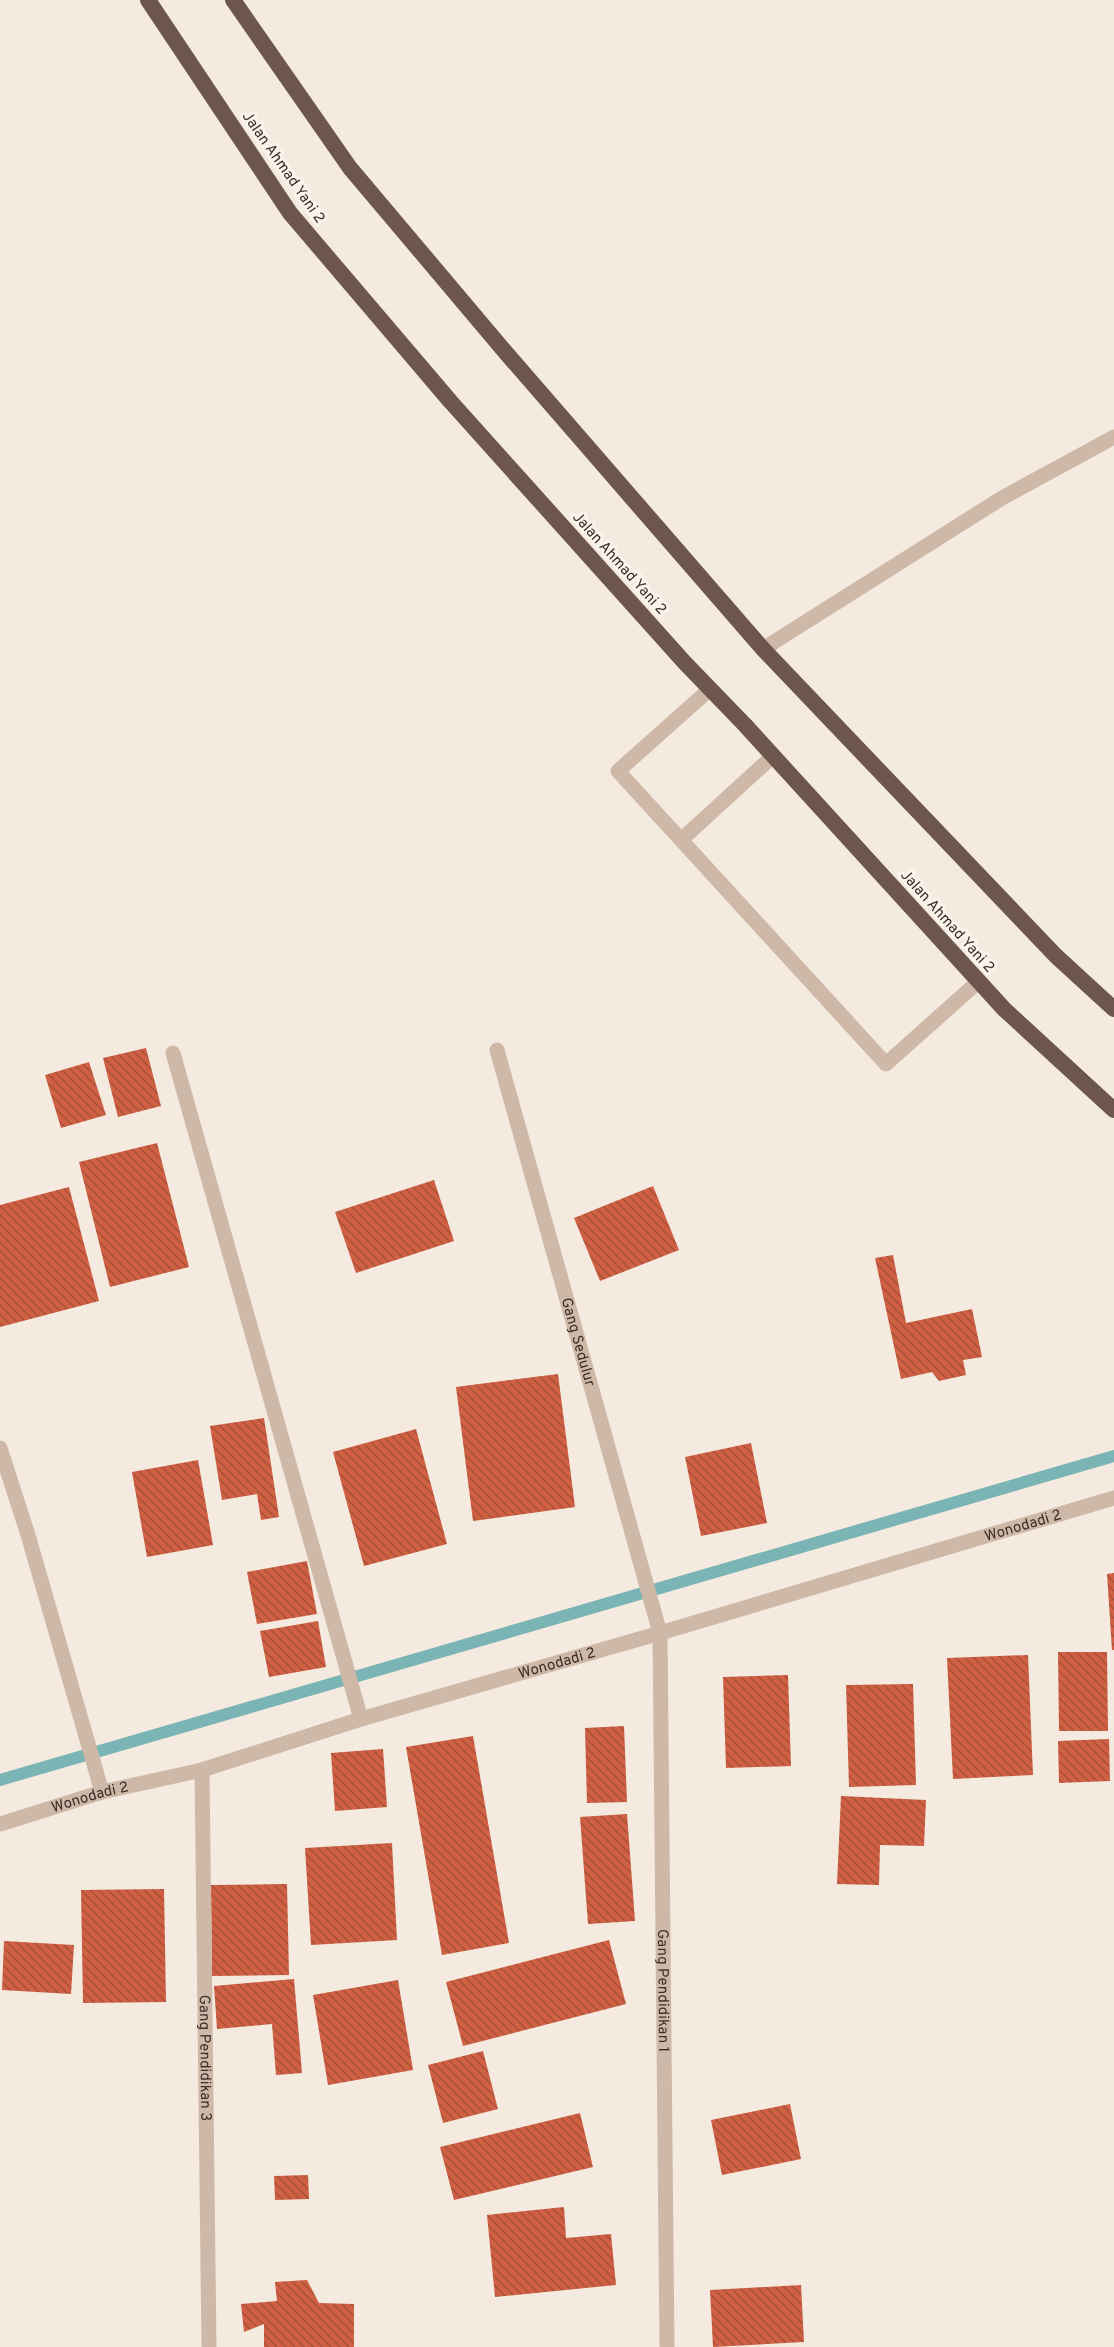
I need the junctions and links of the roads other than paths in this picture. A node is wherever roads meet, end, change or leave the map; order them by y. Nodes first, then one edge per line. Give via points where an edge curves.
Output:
1 (148, 0) edge
2 (233, 0) edge
3 (1114, 437) edge
4 (763, 649) junction
5 (710, 689) junction
6 (774, 756) junction
7 (681, 840) junction
8 (979, 981) junction
9 (1114, 1009) edge
10 (497, 1050) dead end
11 (173, 1053) dead end
12 (1114, 1110) edge
13 (0, 1448) edge
14 (1114, 1498) edge
15 (660, 1633) junction
16 (361, 1719) junction
17 (202, 1770) junction
18 (102, 1792) junction
19 (0, 1824) edge
20 (209, 2347) edge
21 (668, 2347) edge

1 - 5 highway, Jalan Ahmad Yani 2 via 290,213 458,410
2 - 4 highway via 350,168
3 - 4 street via 1002,498
4 - 9 highway via 1056,956
5 - 6 highway, Jalan Ahmad Yani 2
5 - 7 street via 618,771
6 - 7 street
6 - 8 highway, Jalan Ahmad Yani 2
7 - 8 street via 886,1064
8 - 12 highway, Jalan Ahmad Yani 2
10 - 15 street, Gang Sedulur
11 - 16 street
13 - 18 street
14 - 15 street, Wonodadi 2
15 - 16 street, Wonodadi 2
15 - 21 street, Gang Pendidikan 1
16 - 17 street, Wonodadi 2
17 - 18 street, Wonodadi 2
17 - 20 street, Gang Pendidikan 3
18 - 19 street, Wonodadi 2

